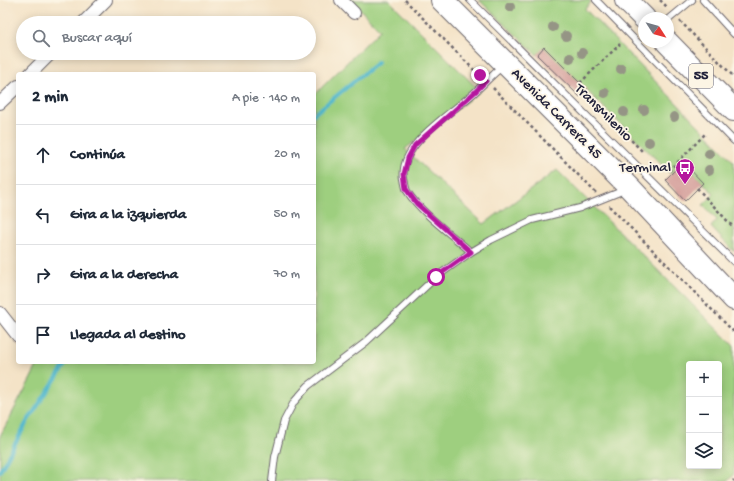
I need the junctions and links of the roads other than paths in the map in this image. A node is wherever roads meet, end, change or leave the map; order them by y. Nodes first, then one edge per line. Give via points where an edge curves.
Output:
1 (106, 0) edge
2 (341, 0) edge
3 (442, 0) edge
4 (470, 0) edge
5 (596, 0) edge
6 (626, 0) edge
7 (692, 0) edge
8 (703, 0) edge
9 (638, 12) edge
10 (354, 13) dead end
11 (674, 15) edge
12 (87, 16) edge
13 (734, 34) edge
14 (673, 48) edge
15 (44, 60) edge
16 (505, 63) junction
17 (32, 72) edge
18 (16, 88) edge
19 (0, 103) edge
20 (734, 110) edge
21 (734, 140) edge
22 (630, 188) junction
23 (471, 252) junction
24 (734, 262) edge
25 (734, 299) edge
26 (0, 313) edge
27 (16, 333) edge
28 (272, 481) edge

1 - 12 street
2 - 10 street
3 - 16 highway, Avenida Carrera 45
4 - 24 lane, TransMilenio
5 - 21 lane
6 - 9 highway
7 - 11 lane
8 - 13 lane
14 - 20 highway, 55
15 - 17 street
16 - 22 highway, Avenida Carrera 45
16 - 23 lane via 415,145 404,174 406,189 417,204
18 - 19 street
22 - 23 lane via 580,208 532,220
22 - 25 highway, Avenida Carrera 45
23 - 28 lane via 436,277 366,342 308,386 294,402 284,421
26 - 27 street

